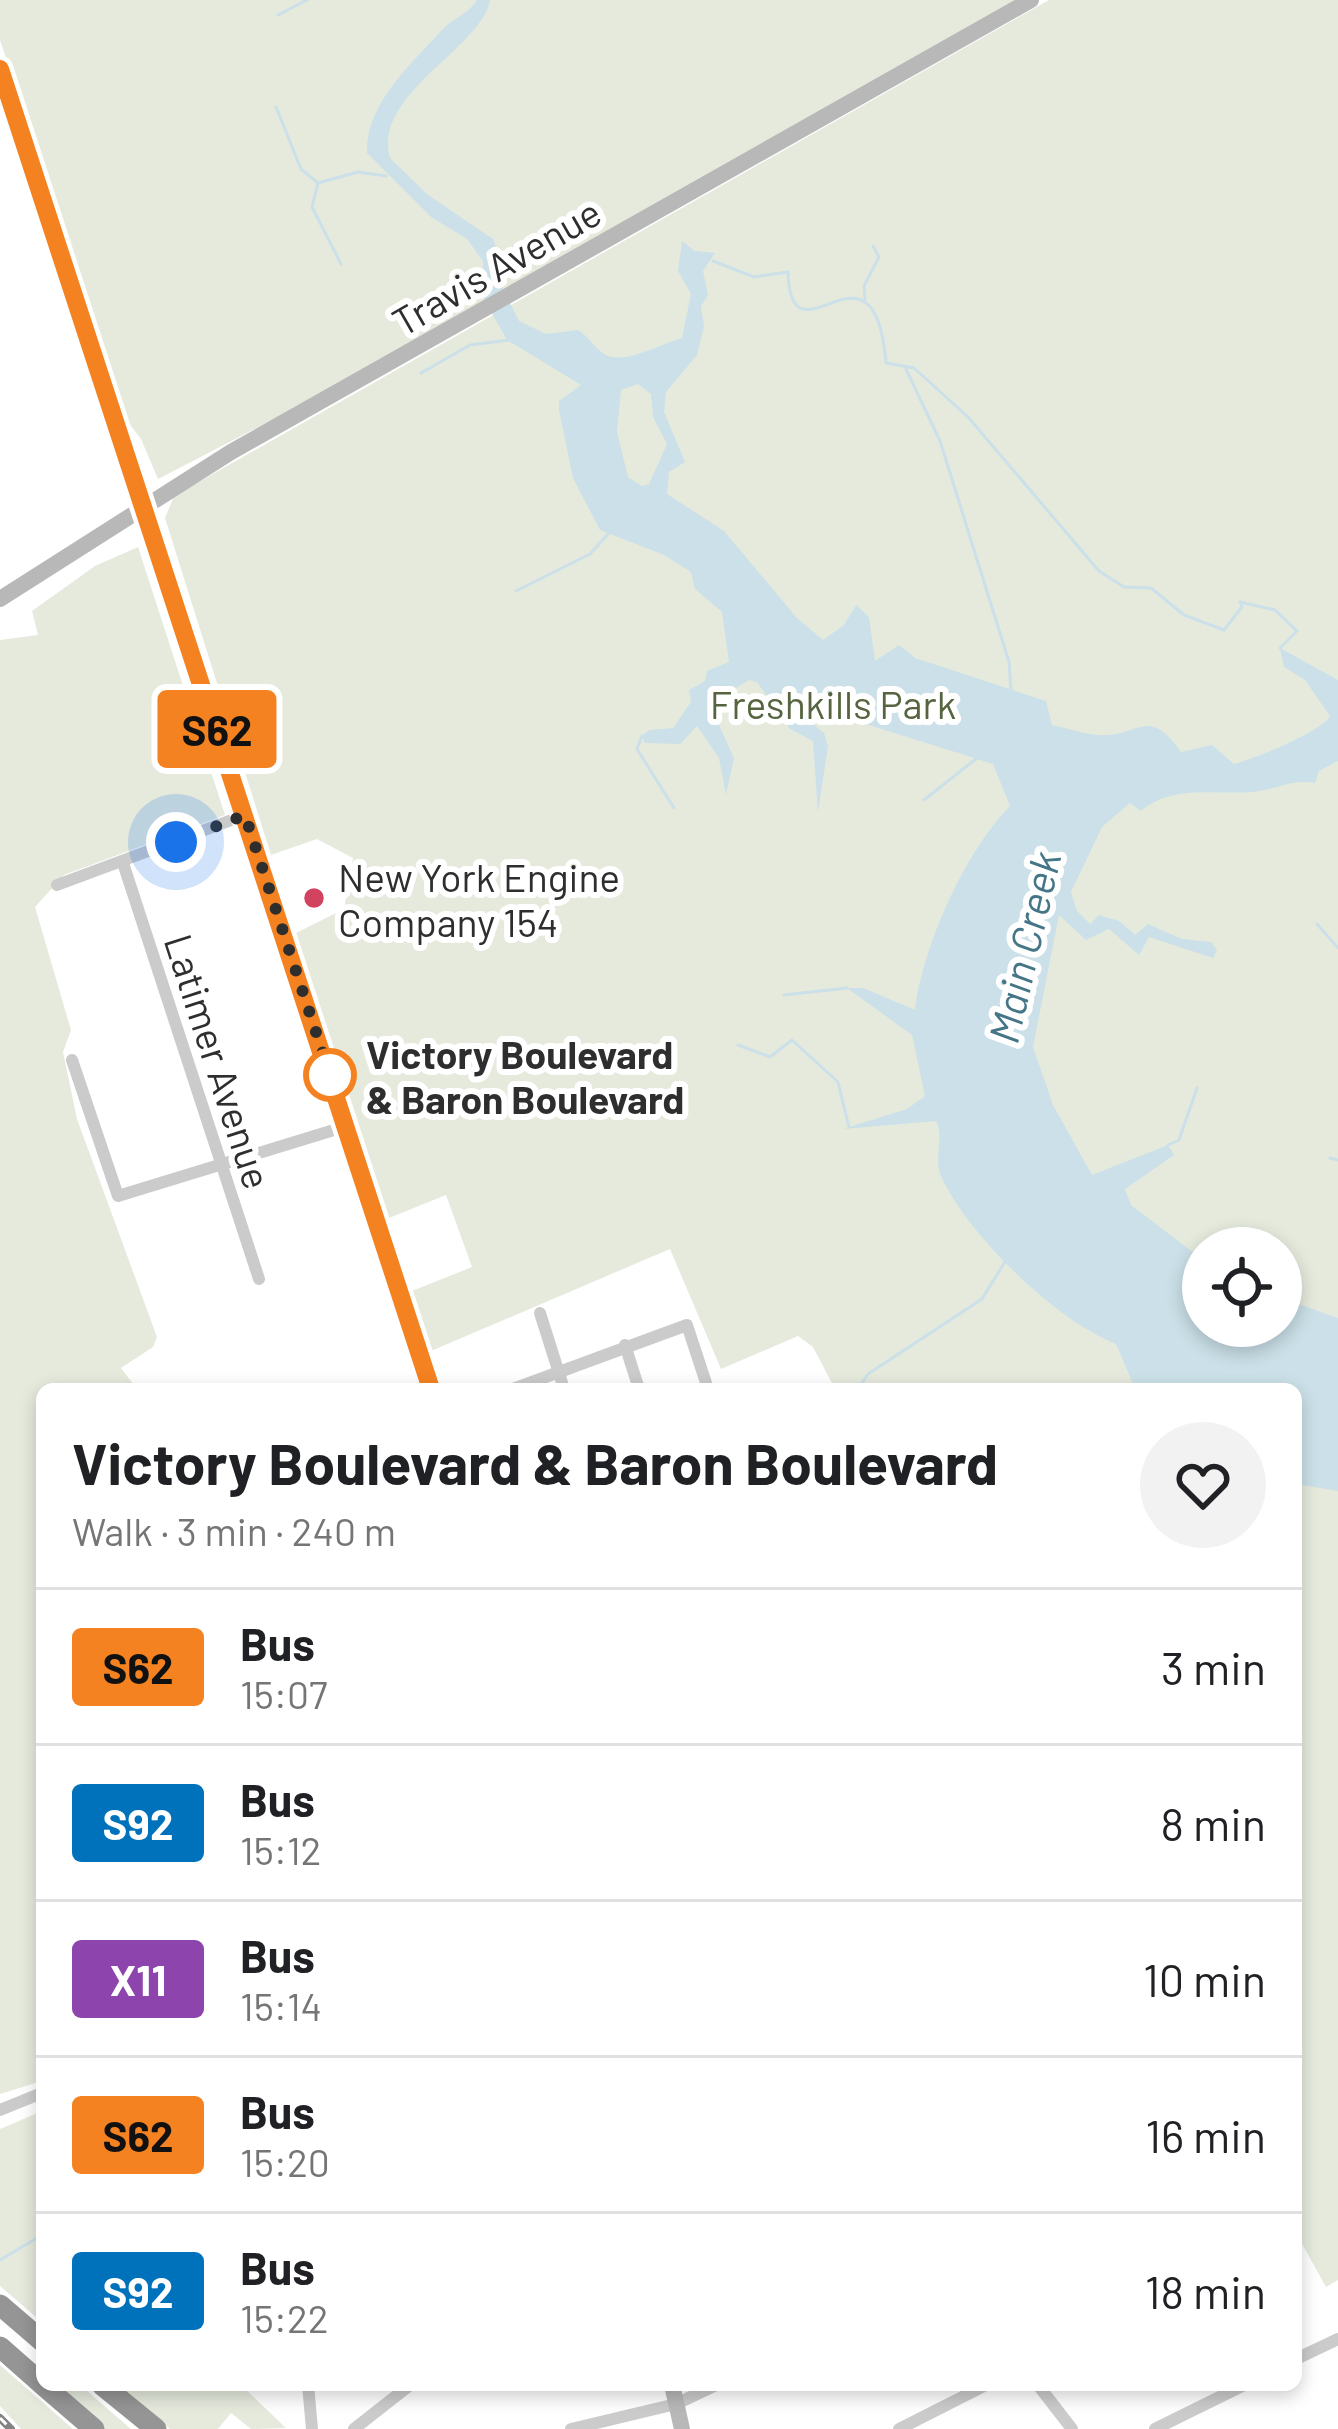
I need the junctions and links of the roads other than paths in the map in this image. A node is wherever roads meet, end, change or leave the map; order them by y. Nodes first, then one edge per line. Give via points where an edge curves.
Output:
1 (1031, 0) edge
2 (0, 69) edge
3 (142, 503) junction
4 (0, 599) edge
5 (245, 815) junction
6 (123, 862) junction
7 (57, 884) dead end
8 (71, 1060) dead end
9 (347, 1126) junction
10 (220, 1163) junction
11 (260, 1279) dead end
12 (540, 1313) dead end
13 (625, 1345) junction
14 (558, 1371) junction
15 (428, 1383) edge
16 (528, 1383) edge
17 (562, 1383) edge
18 (637, 1383) edge
19 (707, 1383) edge
20 (36, 2095) edge
21 (0, 2110) edge
22 (0, 2303) edge
23 (36, 2333) edge
24 (1338, 2339) edge
25 (0, 2348) edge
26 (1302, 2357) edge
27 (36, 2379) edge
28 (50, 2391) edge
29 (99, 2391) edge
30 (109, 2391) edge
31 (309, 2391) edge
32 (402, 2391) edge
33 (673, 2391) edge
34 (703, 2391) edge
35 (974, 2391) edge
36 (1043, 2391) edge
37 (1232, 2391) edge
38 (676, 2404) junction
39 (94, 2429) edge
40 (143, 2429) edge
41 (156, 2429) edge
42 (312, 2429) edge
43 (354, 2429) edge
44 (571, 2429) edge
45 (682, 2429) edge
46 (899, 2429) edge
47 (1072, 2429) edge
48 (1155, 2429) edge

1 - 3 main road, Travis Avenue
2 - 3 main road
3 - 4 main road, Travis Avenue
3 - 5 main road
5 - 6 street
5 - 9 main road
6 - 7 street
6 - 10 street, Latimer Avenue
8 - 10 street via 118,1196
9 - 10 street
9 - 15 main road
10 - 11 street, Latimer Avenue
12 - 14 street
13 - 14 street
13 - 18 street
13 - 19 street via 687,1325
14 - 16 street
14 - 17 street
20 - 21 street
22 - 23 highway
24 - 26 street
25 - 27 highway
28 - 39 highway
29 - 40 highway
30 - 41 highway
31 - 42 street
32 - 43 street
33 - 38 main road
34 - 38 street
35 - 46 street
36 - 47 street
37 - 48 street
38 - 44 street
38 - 45 main road

